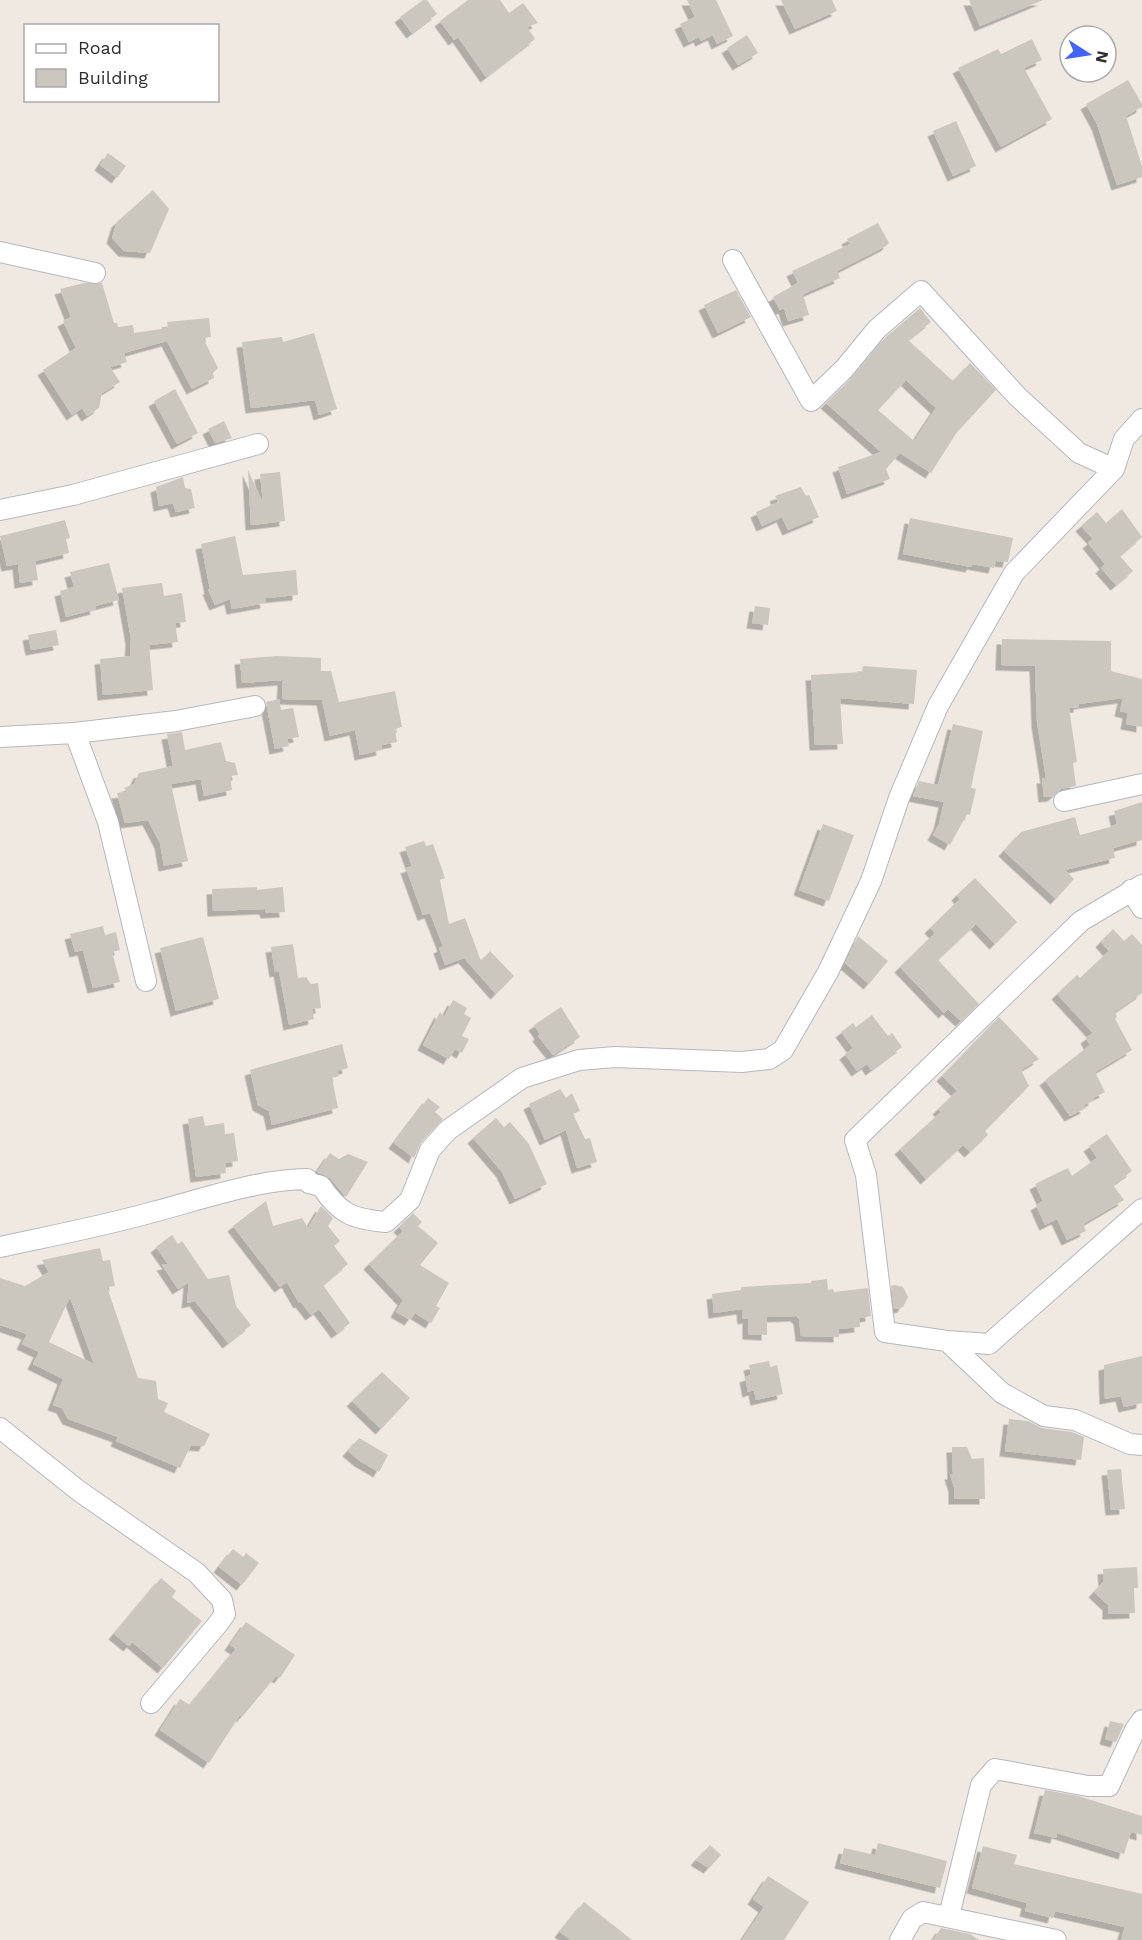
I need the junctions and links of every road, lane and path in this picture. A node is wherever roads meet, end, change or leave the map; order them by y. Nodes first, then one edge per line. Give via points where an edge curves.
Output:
1 (0, 252) edge
2 (734, 260) dead end
3 (95, 273) dead end
4 (1142, 419) edge
5 (258, 444) dead end
6 (1114, 469) junction
7 (0, 510) edge
8 (255, 706) dead end
9 (75, 733) junction
10 (0, 737) edge
11 (1142, 784) edge
12 (1064, 801) dead end
13 (1136, 887) edge
14 (1142, 908) edge
15 (146, 981) dead end
16 (1142, 1209) edge
17 (0, 1247) edge
18 (947, 1341) junction
19 (0, 1428) edge
20 (1142, 1445) edge
21 (151, 1703) dead end
22 (1142, 1720) edge
23 (949, 1916) junction
24 (900, 1940) edge
25 (1056, 1940) edge

1 - 3 street
2 - 6 street via 811,400 844,369 877,329 921,291 1017,396 1079,453
4 - 6 street via 1124,439
5 - 7 street via 73,495
6 - 17 street via 1014,573 938,706 899,798 871,881 828,972 783,1050 769,1059 742,1062 615,1057 579,1060 522,1078 448,1130 430,1150 410,1200 386,1222 362,1220 333,1205 321,1186 307,1179 291,1179
8 - 9 street via 176,721
9 - 10 street
9 - 15 street via 108,822
11 - 12 street
13 - 14 street
13 - 18 street via 1081,921 855,1140 866,1174 885,1332
16 - 18 street via 989,1344
18 - 20 street via 1002,1393 1044,1416 1075,1420 1130,1444
19 - 21 street via 79,1491 197,1573 222,1600 225,1614
22 - 23 street via 1109,1785 1088,1786 995,1769 981,1785
23 - 24 street via 920,1913 908,1924
23 - 25 street

